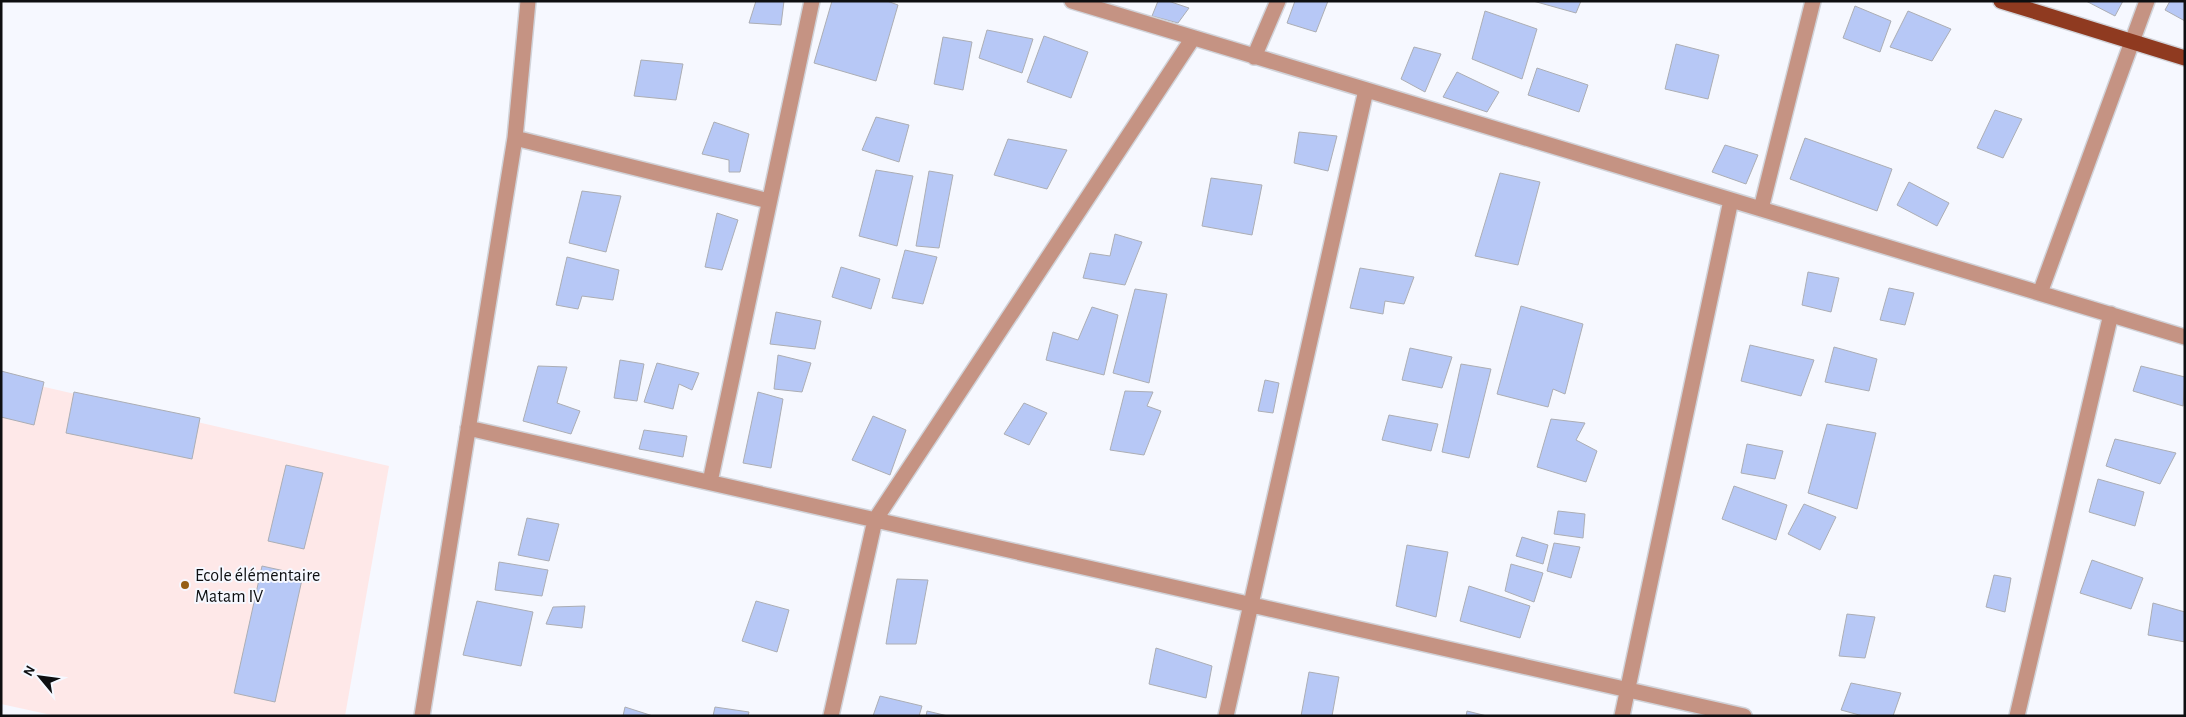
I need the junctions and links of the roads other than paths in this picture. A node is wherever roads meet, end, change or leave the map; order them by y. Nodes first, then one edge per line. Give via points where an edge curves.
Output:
1 (528, 1) edge
2 (812, 1) edge
3 (1072, 1) edge
4 (1278, 1) edge
5 (1813, 1) edge
6 (2000, 1) edge
7 (2147, 1) edge
8 (1193, 38) junction
9 (2132, 42) junction
10 (1254, 57) junction
11 (2185, 58) edge
12 (1366, 90) junction
13 (515, 138) junction
14 (1731, 200) junction
15 (769, 201) junction
16 (1761, 209) junction
17 (2040, 293) junction
18 (2111, 314) junction
19 (2185, 337) edge
20 (468, 428) junction
21 (710, 482) junction
22 (875, 520) junction
23 (1252, 605) junction
24 (1628, 690) junction
25 (422, 716) edge
26 (831, 716) edge
27 (1226, 716) edge
28 (1622, 716) edge
29 (1744, 716) edge
30 (2017, 716) edge

1 - 13 street
2 - 15 street
3 - 8 street
4 - 10 street
5 - 16 street
6 - 9 main road
7 - 9 street
8 - 10 street
8 - 22 street
9 - 11 main road
9 - 17 street
10 - 12 street
12 - 14 street
12 - 23 street
13 - 15 street
13 - 20 street
14 - 16 street
14 - 24 street
15 - 21 street
16 - 17 street
17 - 18 street
18 - 19 street
18 - 30 street
20 - 21 street
20 - 25 street
21 - 22 street
22 - 23 street
22 - 26 street
23 - 24 street
23 - 27 street
24 - 28 street
24 - 29 street

